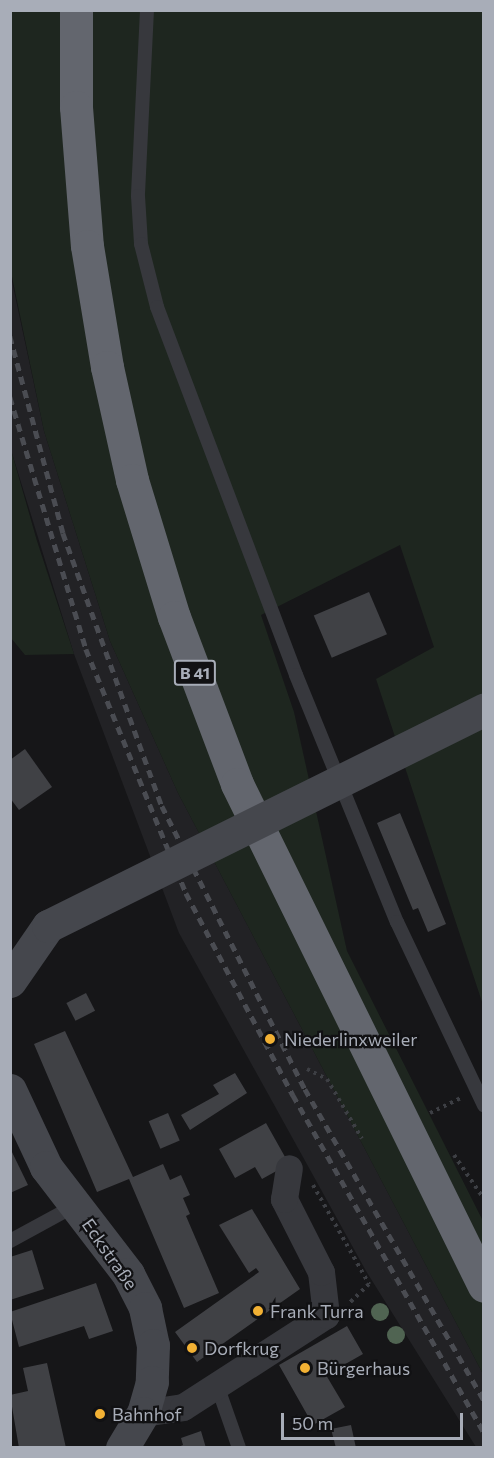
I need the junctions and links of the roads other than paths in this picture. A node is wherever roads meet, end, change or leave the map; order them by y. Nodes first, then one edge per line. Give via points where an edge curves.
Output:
1 (76, 10) edge
2 (147, 10) edge
3 (483, 710) edge
4 (10, 981) edge
5 (10, 1090) edge
6 (483, 1105) edge
7 (290, 1168) dead end
8 (75, 1205) junction
9 (10, 1241) edge
10 (483, 1286) edge
11 (218, 1388) junction
12 (143, 1413) junction
13 (122, 1448) edge
14 (239, 1448) edge

1 - 10 highway, B 41 via 76,106 87,246 132,480 174,617 242,795
2 - 6 lane via 138,196 141,244 157,307 300,686 397,922
3 - 4 main road, bridge via 48,926
5 - 8 main road via 46,1167
7 - 11 street via 284,1199 321,1272 326,1315
8 - 9 lane, Eckstraße
8 - 12 main road, Eckstraße via 128,1274 145,1308 153,1345
11 - 12 street via 183,1407
11 - 14 lane
12 - 13 main road

